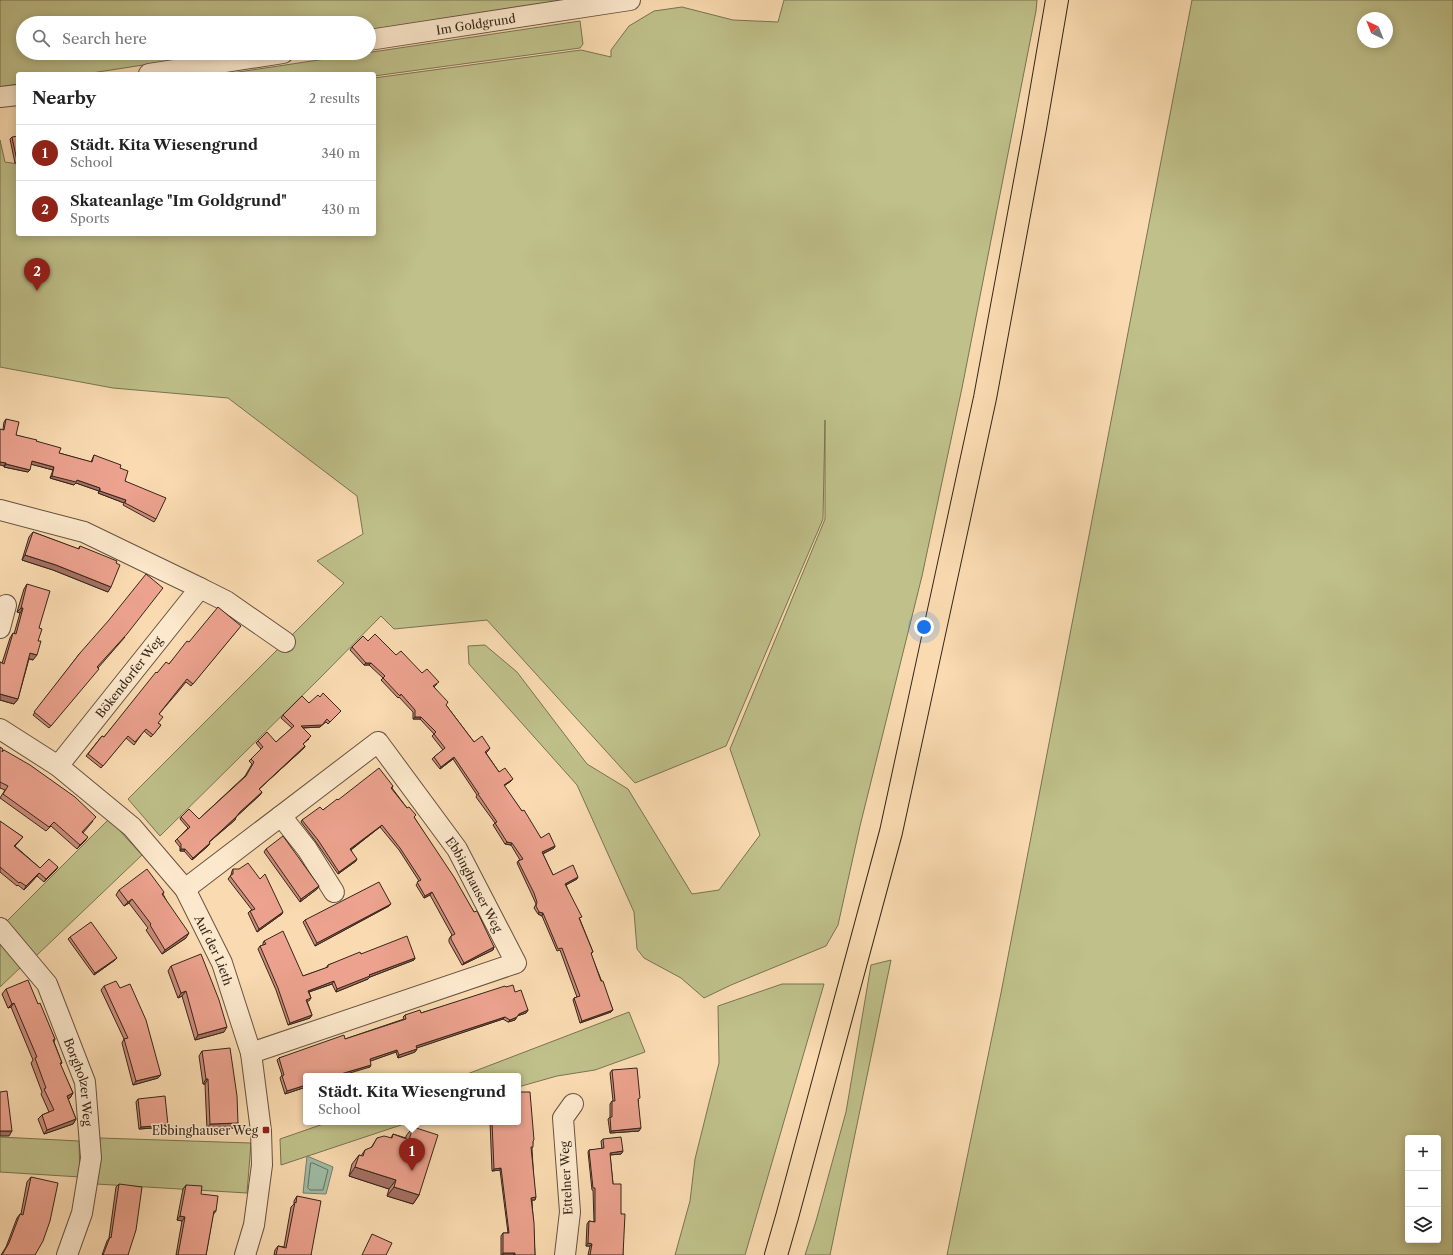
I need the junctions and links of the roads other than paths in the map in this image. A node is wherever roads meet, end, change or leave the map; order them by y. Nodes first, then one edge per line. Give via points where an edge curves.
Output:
1 (630, 0) edge
2 (1056, 0) edge
3 (376, 39) edge
4 (236, 60) edge
5 (161, 72) edge
6 (0, 510) edge
7 (200, 588) junction
8 (6, 605) dead end
9 (0, 628) edge
10 (284, 642) dead end
11 (0, 729) edge
12 (58, 766) junction
13 (280, 816) junction
14 (185, 889) junction
15 (334, 892) dead end
16 (0, 928) edge
17 (251, 1053) junction
18 (573, 1104) dead end
19 (66, 1255) edge
20 (244, 1255) edge
21 (565, 1255) edge
22 (776, 1255) edge

1 - 3 street, Im Goldgrund
2 - 22 highway via 985,398 891,832
4 - 5 street
6 - 7 street via 84,532
7 - 10 street via 226,601
7 - 12 street, Bökendorfer Weg
8 - 9 street
11 - 12 street, Auf der Lieth
12 - 14 street, Auf der Lieth via 132,827
13 - 14 street, Ebbinghauser Weg
13 - 15 street via 307,849
13 - 17 street, Ebbinghauser Weg via 378,742 457,849 516,963
14 - 17 street, Auf der Lieth via 222,963
16 - 19 street, Borgholzer Weg via 47,984 85,1082 91,1158 82,1213
17 - 20 street, Auf der Lieth via 262,1157 254,1225
18 - 21 street, Ettelner Weg via 563,1118 570,1212

